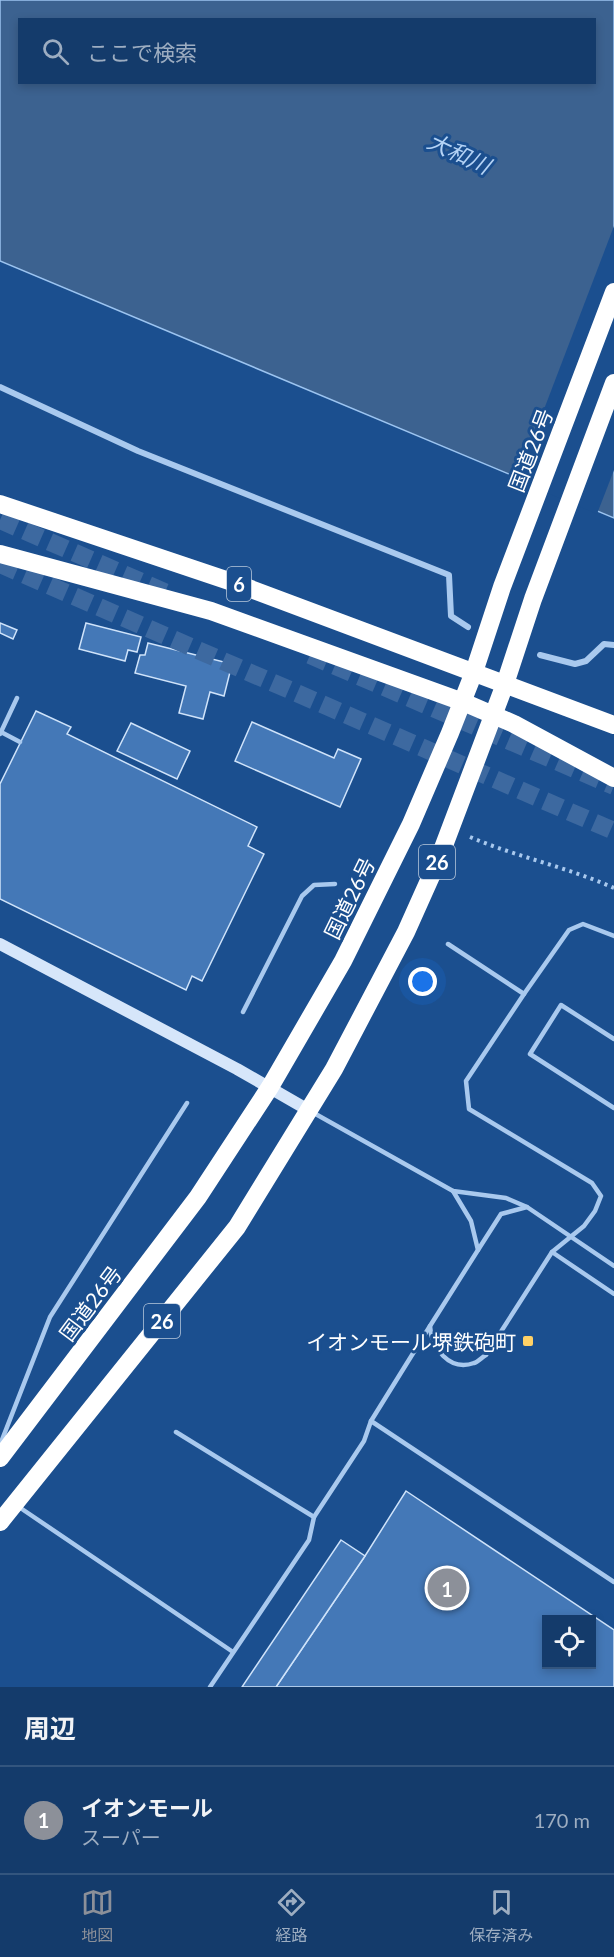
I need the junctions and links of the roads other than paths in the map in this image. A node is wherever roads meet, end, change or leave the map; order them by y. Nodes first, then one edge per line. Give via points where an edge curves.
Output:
1 (614, 292) edge
2 (614, 383) edge
3 (0, 387) edge
4 (0, 504) edge
5 (0, 554) edge
6 (468, 627) dead end
7 (614, 645) edge
8 (540, 655) dead end
9 (474, 672) junction
10 (505, 684) junction
11 (17, 698) dead end
12 (463, 702) junction
13 (494, 715) junction
14 (614, 725) edge
15 (0, 733) edge
16 (20, 742) dead end
17 (614, 778) edge
18 (335, 884) dead end
19 (612, 937) edge
20 (0, 944) edge
21 (448, 944) dead end
22 (524, 994) junction
23 (243, 1012) dead end
24 (614, 1039) edge
25 (270, 1087) junction
26 (187, 1103) dead end
27 (614, 1108) edge
28 (310, 1111) junction
29 (453, 1191) junction
30 (527, 1207) junction
31 (572, 1238) junction
32 (478, 1250) junction
33 (552, 1252) junction
34 (614, 1266) edge
35 (614, 1294) edge
36 (430, 1326) junction
37 (371, 1421) junction
38 (176, 1432) dead end
39 (0, 1445) edge
40 (0, 1458) edge
41 (15, 1504) junction
42 (314, 1517) junction
43 (0, 1522) edge
44 (614, 1582) edge
45 (233, 1652) junction
46 (210, 1687) edge

1 - 9 highway, 国道26号 / 26 via 502,587
2 - 10 highway, 26
3 - 6 street via 138,451 449,575 451,616
4 - 9 highway, 6 via 232,582
5 - 12 highway, 6 via 211,611
7 - 8 street via 603,644 586,661 575,664
9 - 10 highway
9 - 12 highway, 国道26号 / 26
10 - 13 highway, 26
10 - 14 highway
11 - 15 lane
12 - 13 highway
12 - 25 highway, 国道26号 / 26 via 411,824 343,961
13 - 17 highway
13 - 28 highway, 26 via 406,932
15 - 16 lane
18 - 23 lane via 314,885 302,896
19 - 22 lane via 583,924 569,930
20 - 25 street
21 - 22 lane
22 - 31 lane via 466,1080 469,1109 592,1183 601,1196 584,1226
24 - 27 lane via 561,1005 530,1054
25 - 28 street
25 - 40 highway, 国道26号 / 26 via 198,1197
26 - 39 lane via 50,1317
28 - 29 lane
28 - 41 highway, 26 via 237,1227
29 - 30 lane via 506,1198
29 - 32 lane via 471,1221
30 - 31 lane
30 - 32 lane via 501,1214
31 - 33 lane
31 - 34 lane
32 - 36 lane
33 - 35 lane
33 - 36 lane via 486,1355 474,1363 446,1359 431,1338
36 - 37 lane
37 - 42 lane via 364,1441
37 - 44 lane
38 - 42 lane
41 - 43 highway, 26
41 - 45 lane
42 - 45 lane via 309,1540
45 - 46 lane

